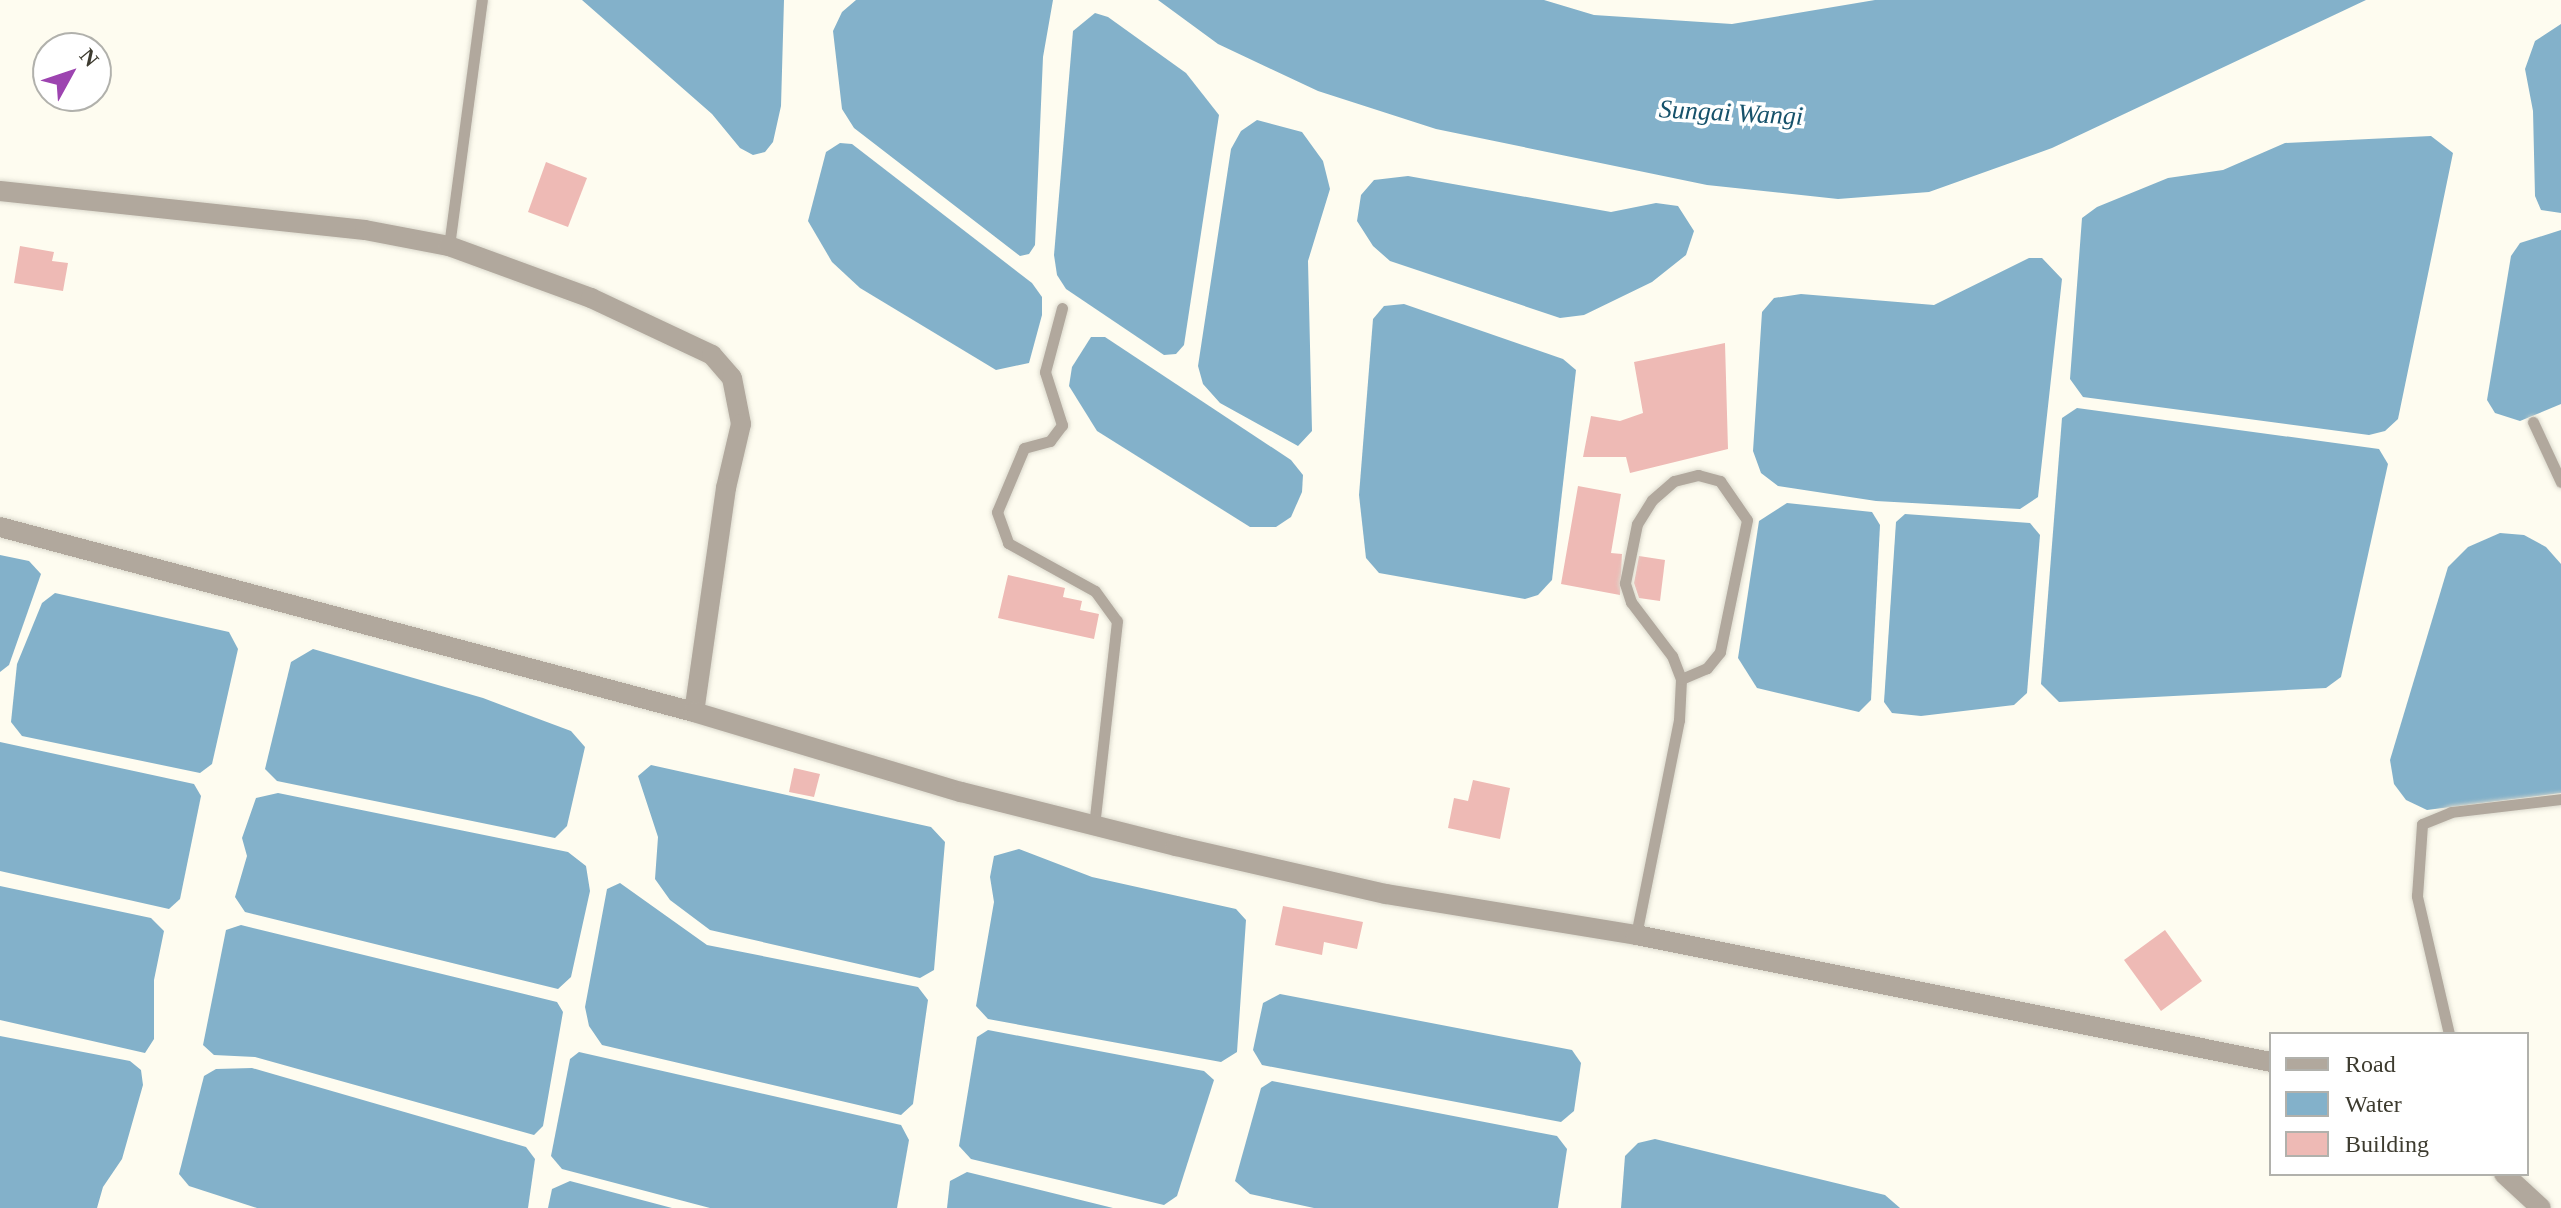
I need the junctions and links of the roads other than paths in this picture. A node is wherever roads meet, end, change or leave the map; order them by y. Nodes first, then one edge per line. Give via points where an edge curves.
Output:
1 (482, 0) edge
2 (0, 191) edge
3 (449, 246) junction
4 (1062, 308) dead end
5 (2533, 422) dead end
6 (2561, 482) edge
7 (0, 527) edge
8 (1681, 679) junction
9 (694, 712) junction
10 (2561, 799) edge
11 (1094, 825) junction
12 (1636, 935) junction
13 (2449, 1032) edge
14 (2269, 1062) edge
15 (2506, 1176) edge
16 (2541, 1208) edge

1 - 3 lane
2 - 3 street via 365,230
3 - 9 street via 591,298 712,355 732,378 741,424 726,488
4 - 11 lane via 1045,372 1062,425 1050,441 1024,448 997,512 1008,543 1095,591 1117,621
5 - 6 lane
7 - 9 street via 449,651
8 - 8 lane via 1707,668 1720,652 1747,520 1720,481 1698,475 1674,481 1652,500 1637,524 1625,583 1631,602 1672,656
8 - 12 lane via 1679,720
9 - 11 street via 961,792
10 - 13 lane via 2451,812 2422,824 2417,896
11 - 12 street via 1386,894
12 - 14 street
15 - 16 street

